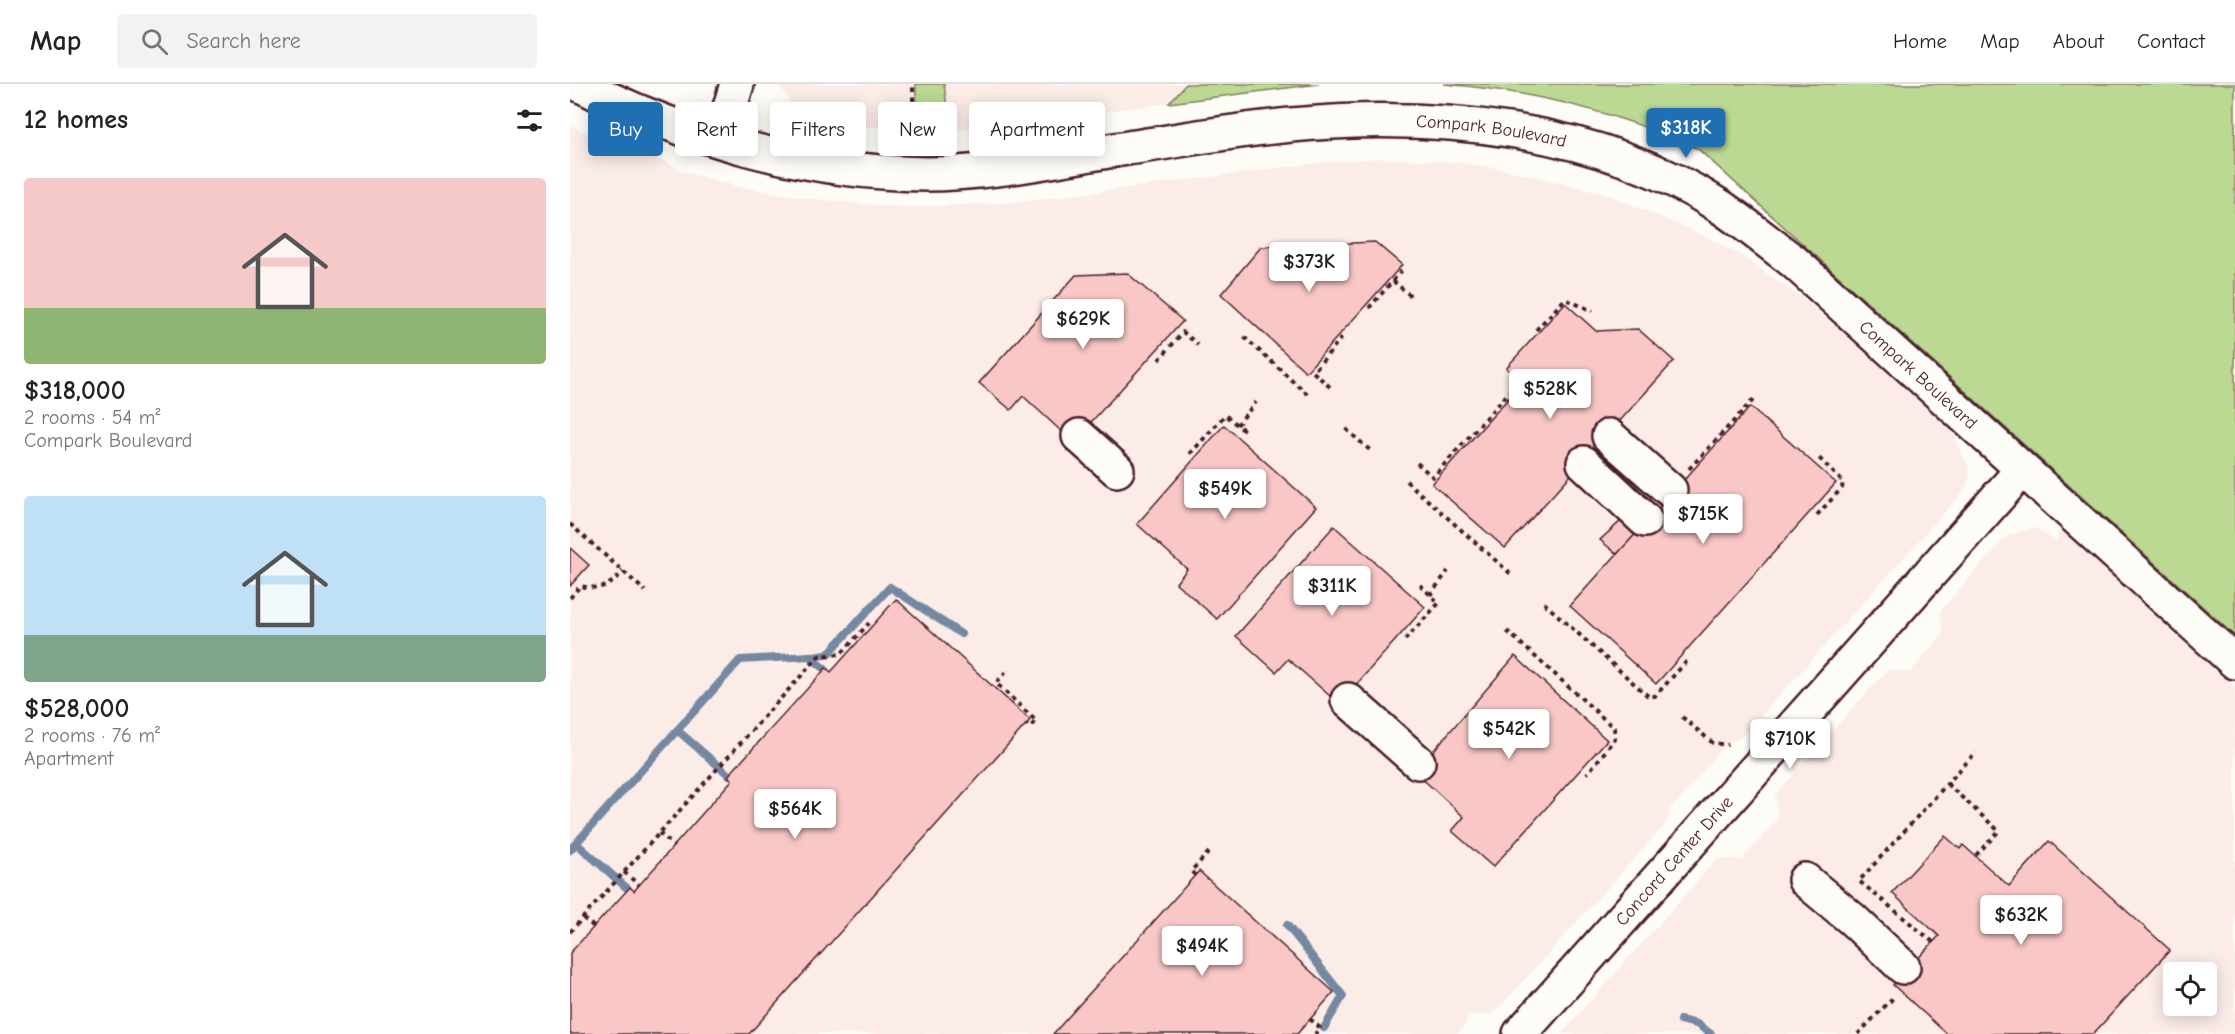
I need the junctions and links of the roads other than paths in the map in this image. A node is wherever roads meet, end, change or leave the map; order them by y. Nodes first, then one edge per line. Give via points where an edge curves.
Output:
1 (578, 84) edge
2 (737, 84) edge
3 (732, 102) edge
4 (675, 125) edge
5 (758, 149) edge
6 (1079, 435) dead end
7 (1609, 436) dead end
8 (1584, 463) dead end
9 (1117, 470) dead end
10 (2022, 471) junction
11 (1677, 482) road end
12 (1645, 520) dead end
13 (2235, 662) edge
14 (1348, 700) dead end
15 (1418, 762) dead end
16 (1804, 880) dead end
17 (1901, 979) road end
18 (1520, 1034) edge

1 - 4 street, Compark Boulevard via 643,115
2 - 3 street
5 - 10 street, Compark Boulevard via 825,164 923,174 957,173 1335,121 1454,124 1576,145 1657,174 1742,222 1809,276
6 - 9 street
7 - 11 street
8 - 12 street
10 - 13 street, Compark Boulevard
10 - 18 street, Concord Center Drive
14 - 15 street
16 - 17 street via 1852,919

